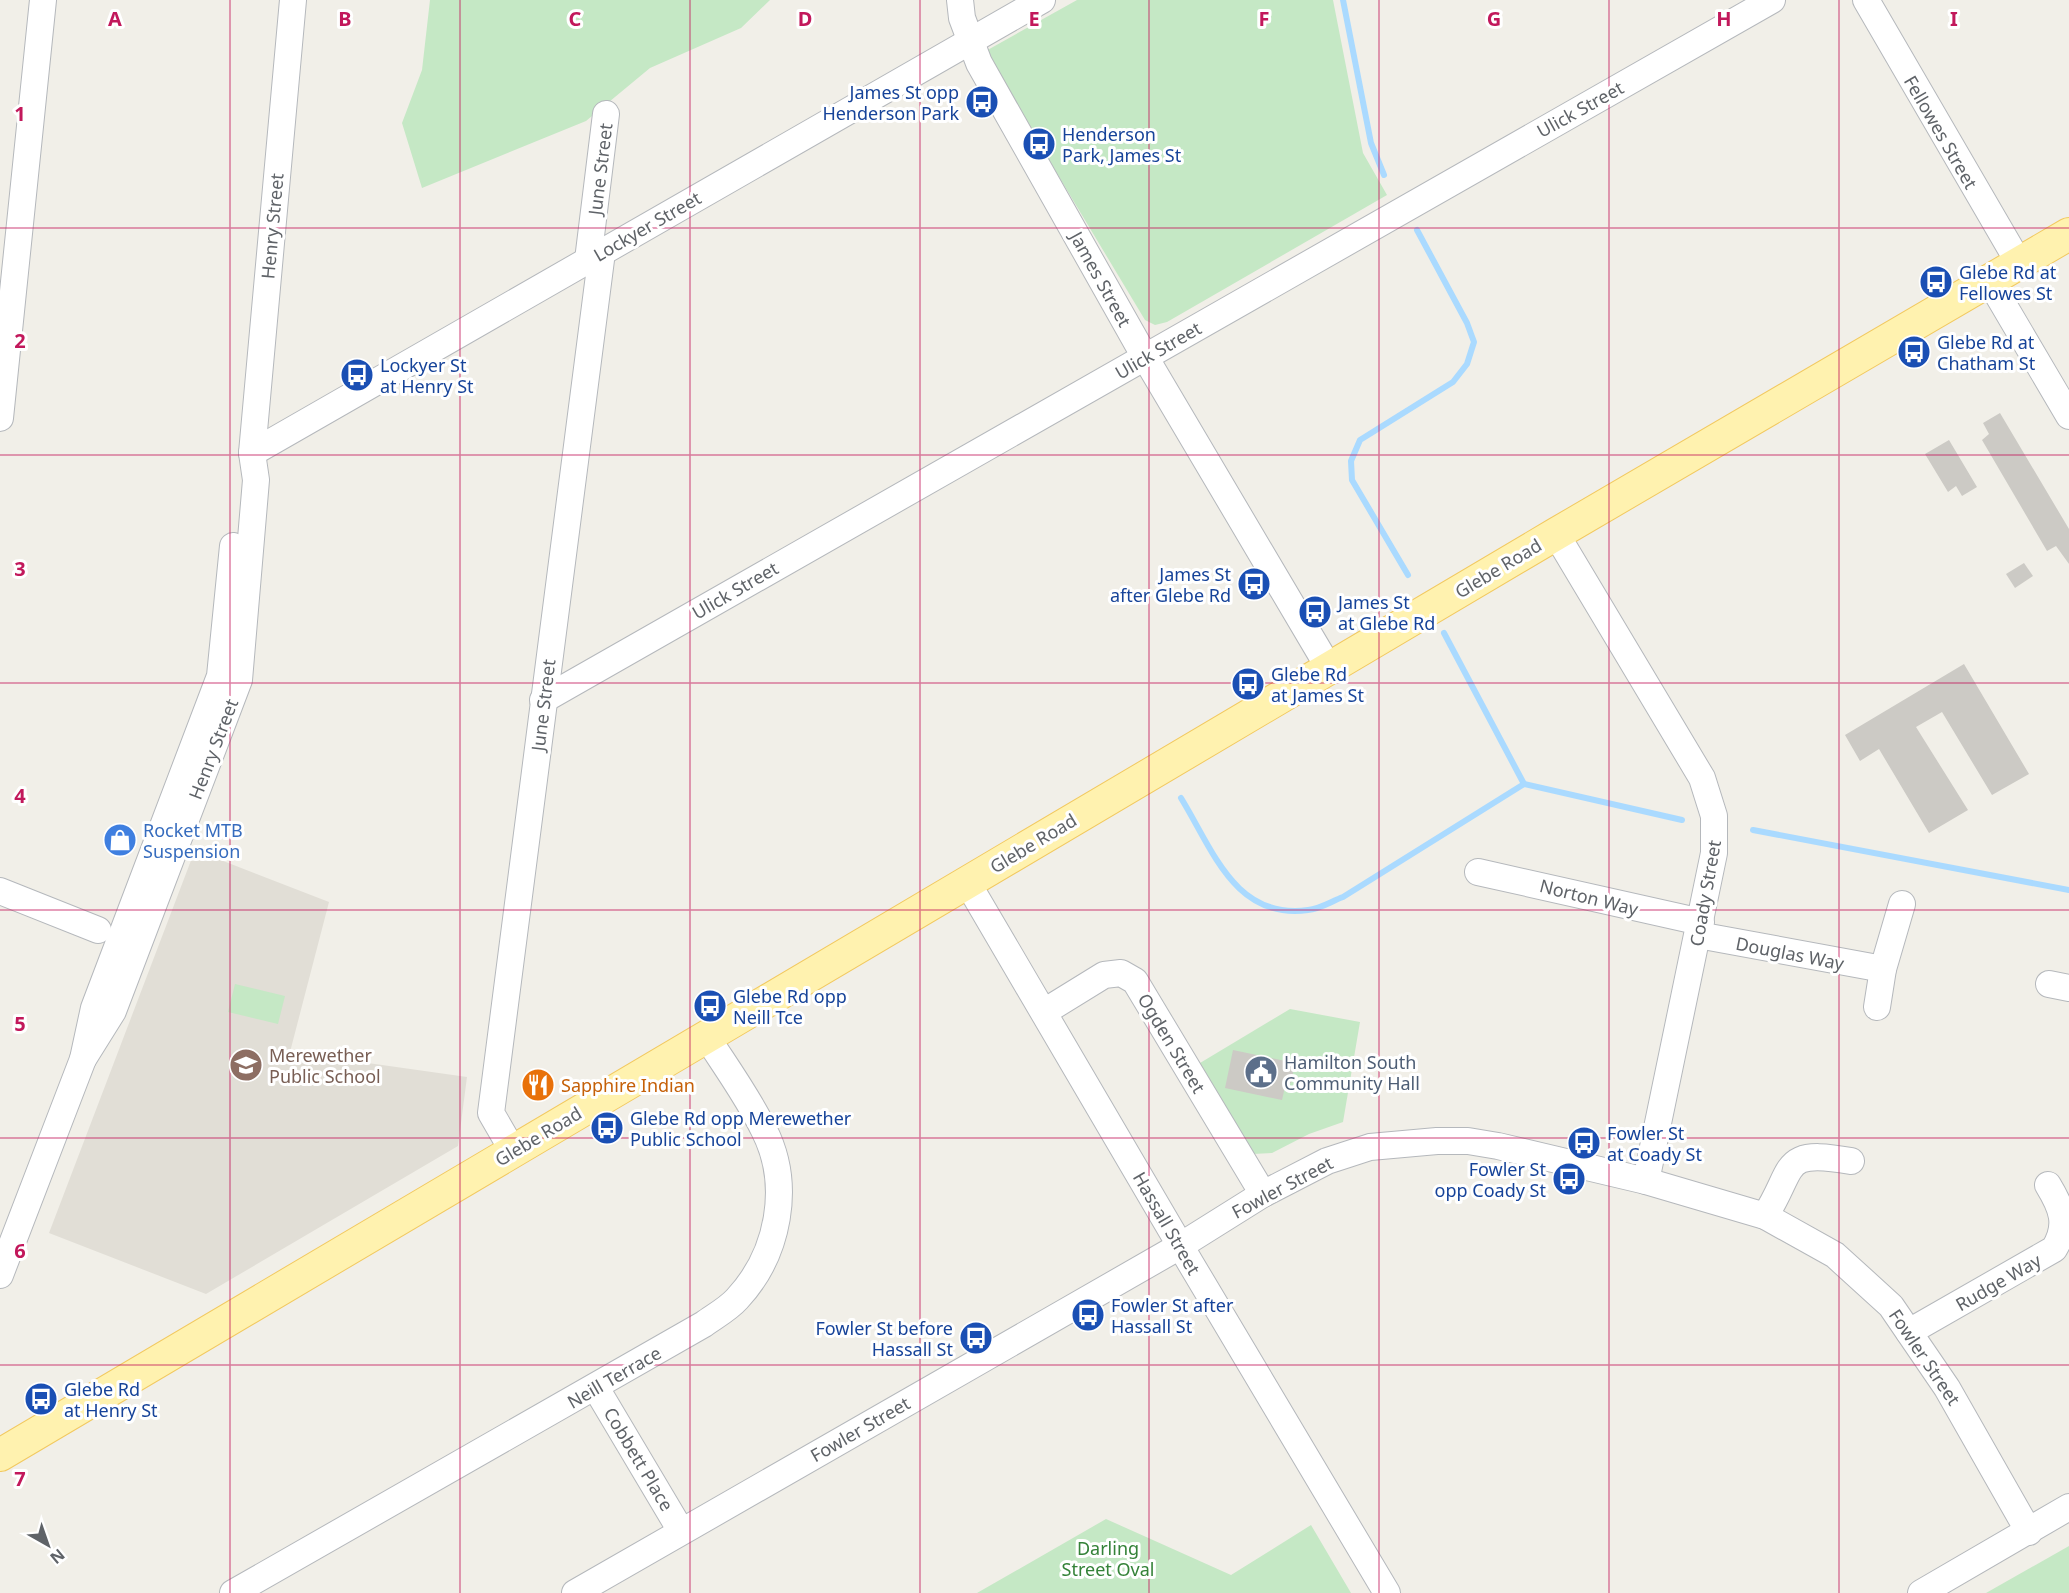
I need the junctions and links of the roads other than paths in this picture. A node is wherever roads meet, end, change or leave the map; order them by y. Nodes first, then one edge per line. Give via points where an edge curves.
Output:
1 (43, 0) edge
2 (293, 0) edge
3 (960, 0) edge
4 (1042, 0) edge
5 (1772, 0) edge
6 (1866, 0) edge
7 (969, 42) junction
8 (606, 114) dead end
9 (2069, 234) edge
10 (595, 256) junction
11 (2019, 263) junction
12 (1989, 280) junction
13 (1145, 357) junction
14 (2069, 416) edge
15 (0, 418) edge
16 (252, 453) junction
17 (1556, 534) junction
18 (1329, 668) junction
19 (543, 700) junction
20 (1478, 872) dead end
21 (967, 882) junction
22 (0, 891) edge
23 (1902, 904) dead end
24 (1699, 928) junction
25 (98, 930) dead end
26 (1883, 969) junction
27 (1877, 1007) dead end
28 (1044, 1012) junction
29 (706, 1036) junction
30 (513, 1151) junction
31 (1851, 1161) dead end
32 (1646, 1181) junction
33 (2048, 1185) dead end
34 (1263, 1194) junction
35 (1765, 1216) junction
36 (1180, 1246) junction
37 (0, 1275) edge
38 (1909, 1332) junction
39 (596, 1388) junction
40 (0, 1455) edge
41 (2069, 1507) edge
42 (681, 1531) junction
43 (2029, 1532) junction
44 (233, 1593) edge
45 (575, 1593) edge
46 (1387, 1593) edge
47 (1921, 1593) edge

1 - 15 street
2 - 16 street, Henry Street
3 - 7 street, James Street
4 - 7 street, Lockyer Street
5 - 13 street, Ulick Street
6 - 11 street, Fellowes Street
7 - 10 street, Lockyer Street
7 - 13 street, James Street
8 - 10 street, June Street
9 - 11 main road, Glebe Road
10 - 16 street, Lockyer Street
10 - 19 street, June Street
11 - 12 main road, Glebe Road
12 - 14 street
12 - 17 main road, Glebe Road
13 - 18 street, James Street
13 - 19 street, Ulick Street
16 - 37 street, Henry Street via 239,482 220,676 94,1008 83,1059
17 - 18 main road, Glebe Road
17 - 24 street, Coady Street via 1702,778 1711,800 1716,835
18 - 21 main road, Glebe Road
19 - 30 street, June Street via 491,1113
20 - 24 street, Norton Way
21 - 28 street, Hassall Street
21 - 29 main road, Glebe Road
22 - 25 street
23 - 26 street
24 - 26 street, Douglas Way
24 - 32 street, Coady Street
26 - 27 street
28 - 34 street, Ogden Street via 1104,975 1120,973 1135,981
28 - 36 street, Hassall Street
29 - 30 main road, Glebe Road
29 - 39 street, Neill Terrace via 765,1130 779,1171 778,1215 768,1255 737,1299 704,1324
30 - 40 main road, Glebe Road
31 - 35 street via 1822,1156 1806,1157 1795,1164 1785,1173
32 - 34 street, Fowler Street via 1498,1146 1437,1141 1370,1147 1327,1161
32 - 35 street, Fowler Street
33 - 38 street, Rudge Way via 2065,1215 2066,1229 2054,1249
34 - 36 street, Fowler Street
35 - 38 street, Fowler Street via 1835,1255 1892,1306
36 - 42 street, Fowler Street
36 - 46 street, Hassall Street
38 - 43 street, Fowler Street via 1947,1388
39 - 42 street, Cobbett Place
39 - 44 street, Neill Terrace
41 - 43 street
42 - 45 street, Fowler Street
43 - 47 street

